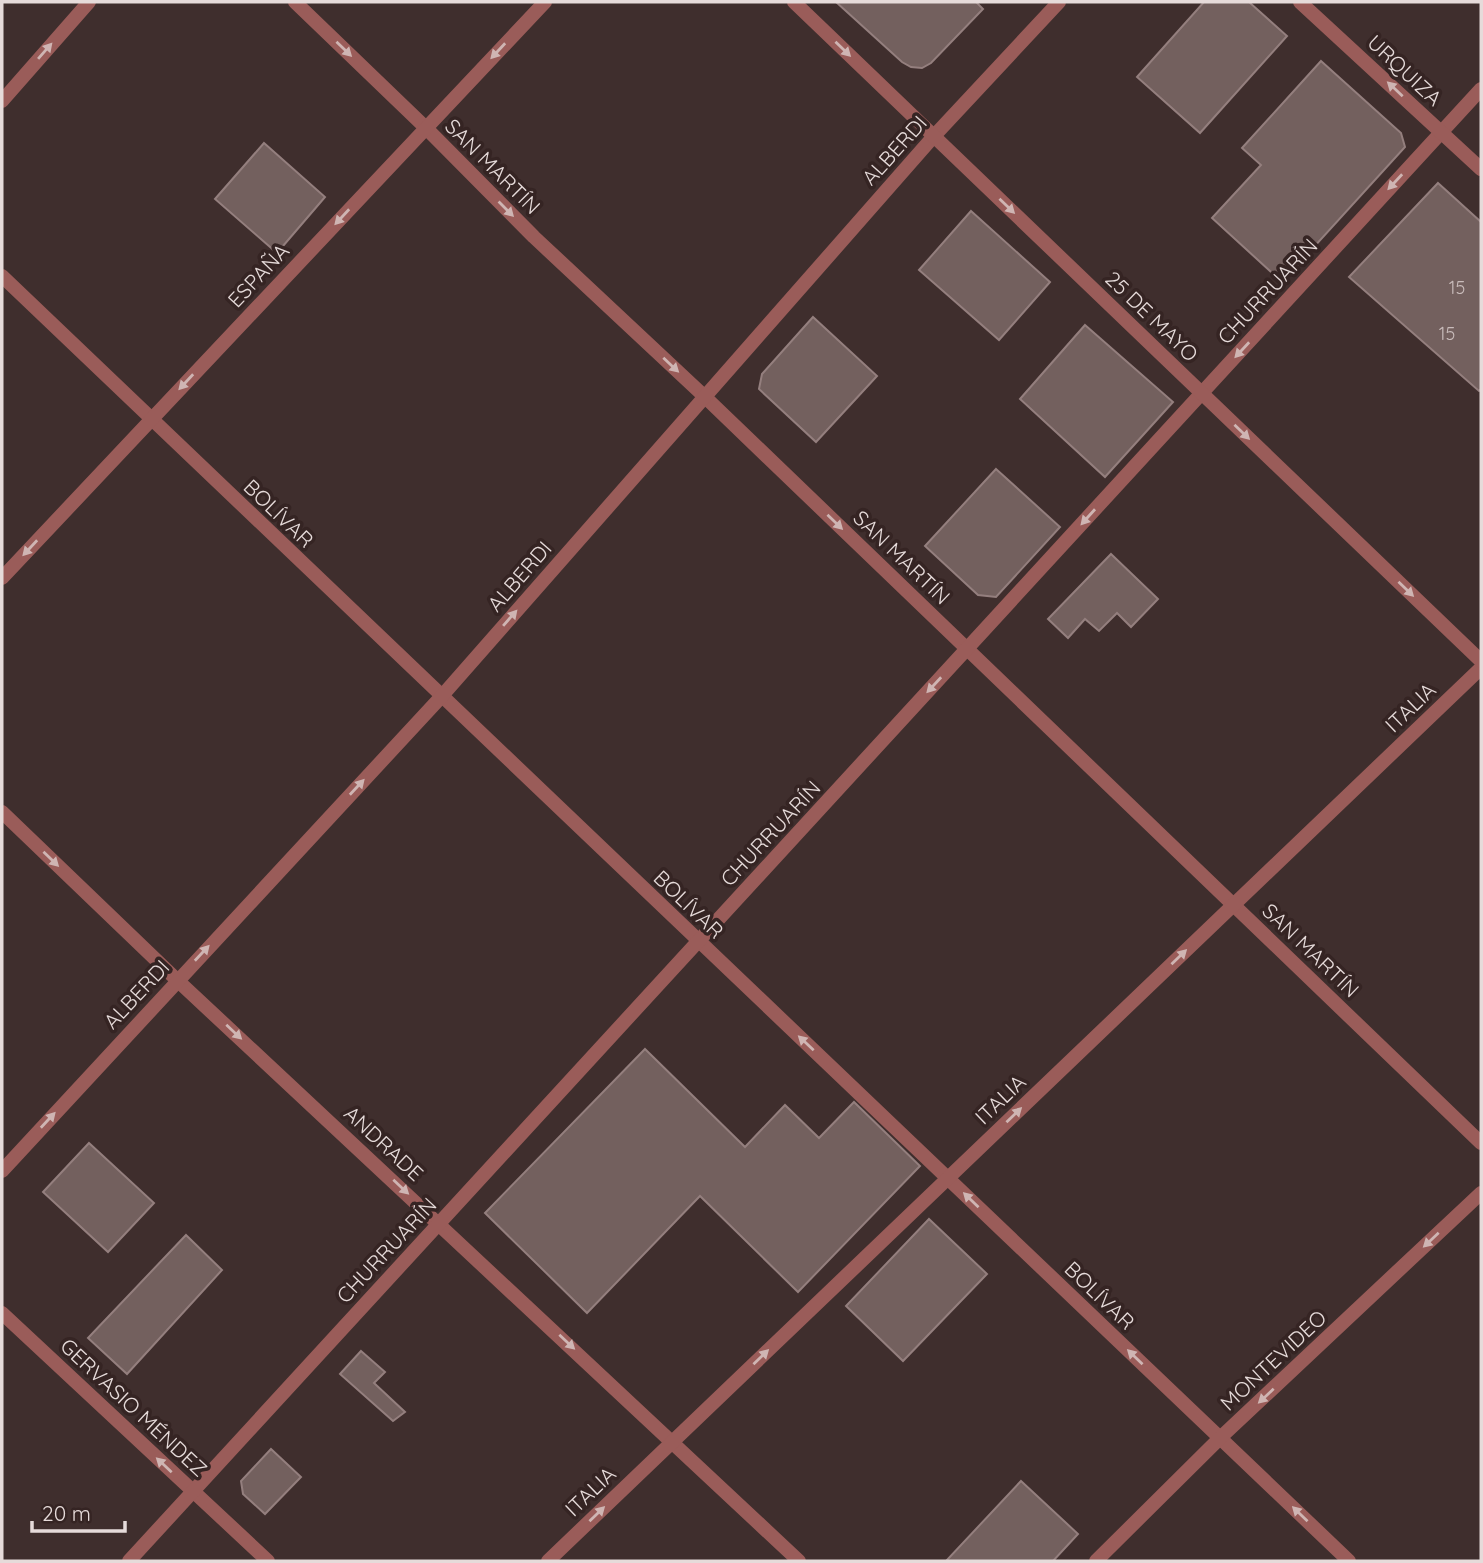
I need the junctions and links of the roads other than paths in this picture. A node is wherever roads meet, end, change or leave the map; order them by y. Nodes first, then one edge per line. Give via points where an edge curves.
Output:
1 (89, 2) edge
2 (295, 2) edge
3 (545, 2) edge
4 (794, 2) edge
5 (1059, 2) edge
6 (1300, 2) edge
7 (1481, 89) edge
8 (2, 101) edge
9 (426, 128) junction
10 (1441, 132) junction
11 (934, 136) junction
12 (1481, 169) edge
13 (2, 276) edge
14 (1202, 393) junction
15 (704, 396) junction
16 (150, 420) junction
17 (2, 578) edge
18 (967, 649) junction
19 (1481, 661) edge
20 (1481, 668) edge
21 (441, 697) junction
22 (2, 812) edge
23 (1233, 905) junction
24 (698, 942) junction
25 (177, 980) junction
26 (1481, 1143) edge
27 (2, 1171) edge
28 (948, 1178) junction
29 (1481, 1193) edge
30 (440, 1223) junction
31 (2, 1313) edge
32 (1220, 1438) junction
33 (673, 1441) junction
34 (193, 1492) junction
35 (129, 1561) edge
36 (268, 1561) edge
37 (548, 1561) edge
38 (799, 1561) edge
39 (1096, 1561) edge
40 (1349, 1561) edge

8 -> 1 street
2 -> 9 street, SAN MARTÍN
3 -> 9 street, ESPAÑA
4 -> 11 street, 25 DE MAYO
5 - 11 street, ALBERDI
10 -> 6 street, URQUIZA
7 - 10 street, CHURRUARÍN
9 -> 15 street, SAN MARTÍN via 534,237
9 -> 16 street, ESPAÑA
10 - 12 street, URQUIZA
10 -> 14 street, CHURRUARÍN
11 -> 14 street, 25 DE MAYO
11 - 15 street, ALBERDI
13 - 16 street, BOLÍVAR
14 -> 18 street, CHURRUARÍN
14 -> 19 street, 25 DE MAYO
15 -> 18 street, SAN MARTÍN
21 -> 15 street, ALBERDI
16 -> 17 street, ESPAÑA
16 - 21 street, BOLÍVAR
18 - 23 street, SAN MARTÍN
18 -> 24 street, CHURRUARÍN
20 - 23 street, ITALIA
21 - 24 street, BOLÍVAR
25 -> 21 street, ALBERDI
22 -> 25 street, ANDRADE
23 - 26 street, SAN MARTÍN
28 -> 23 street, ITALIA
28 -> 24 street, BOLÍVAR
24 - 30 street, CHURRUARÍN
27 -> 25 street, ALBERDI
25 -> 30 street, ANDRADE
32 -> 28 street, BOLÍVAR
33 -> 28 street, ITALIA
29 -> 32 street, MONTEVIDEO
30 -> 33 street, ANDRADE
30 - 34 street, CHURRUARÍN
34 -> 31 street, GERVASIO MÉNDEZ
32 - 39 street, MONTEVIDEO
40 -> 32 street, BOLÍVAR
37 -> 33 street, ITALIA
33 - 38 street, ANDRADE
34 - 35 street, CHURRUARÍN
34 - 36 street, GERVASIO MÉNDEZ

